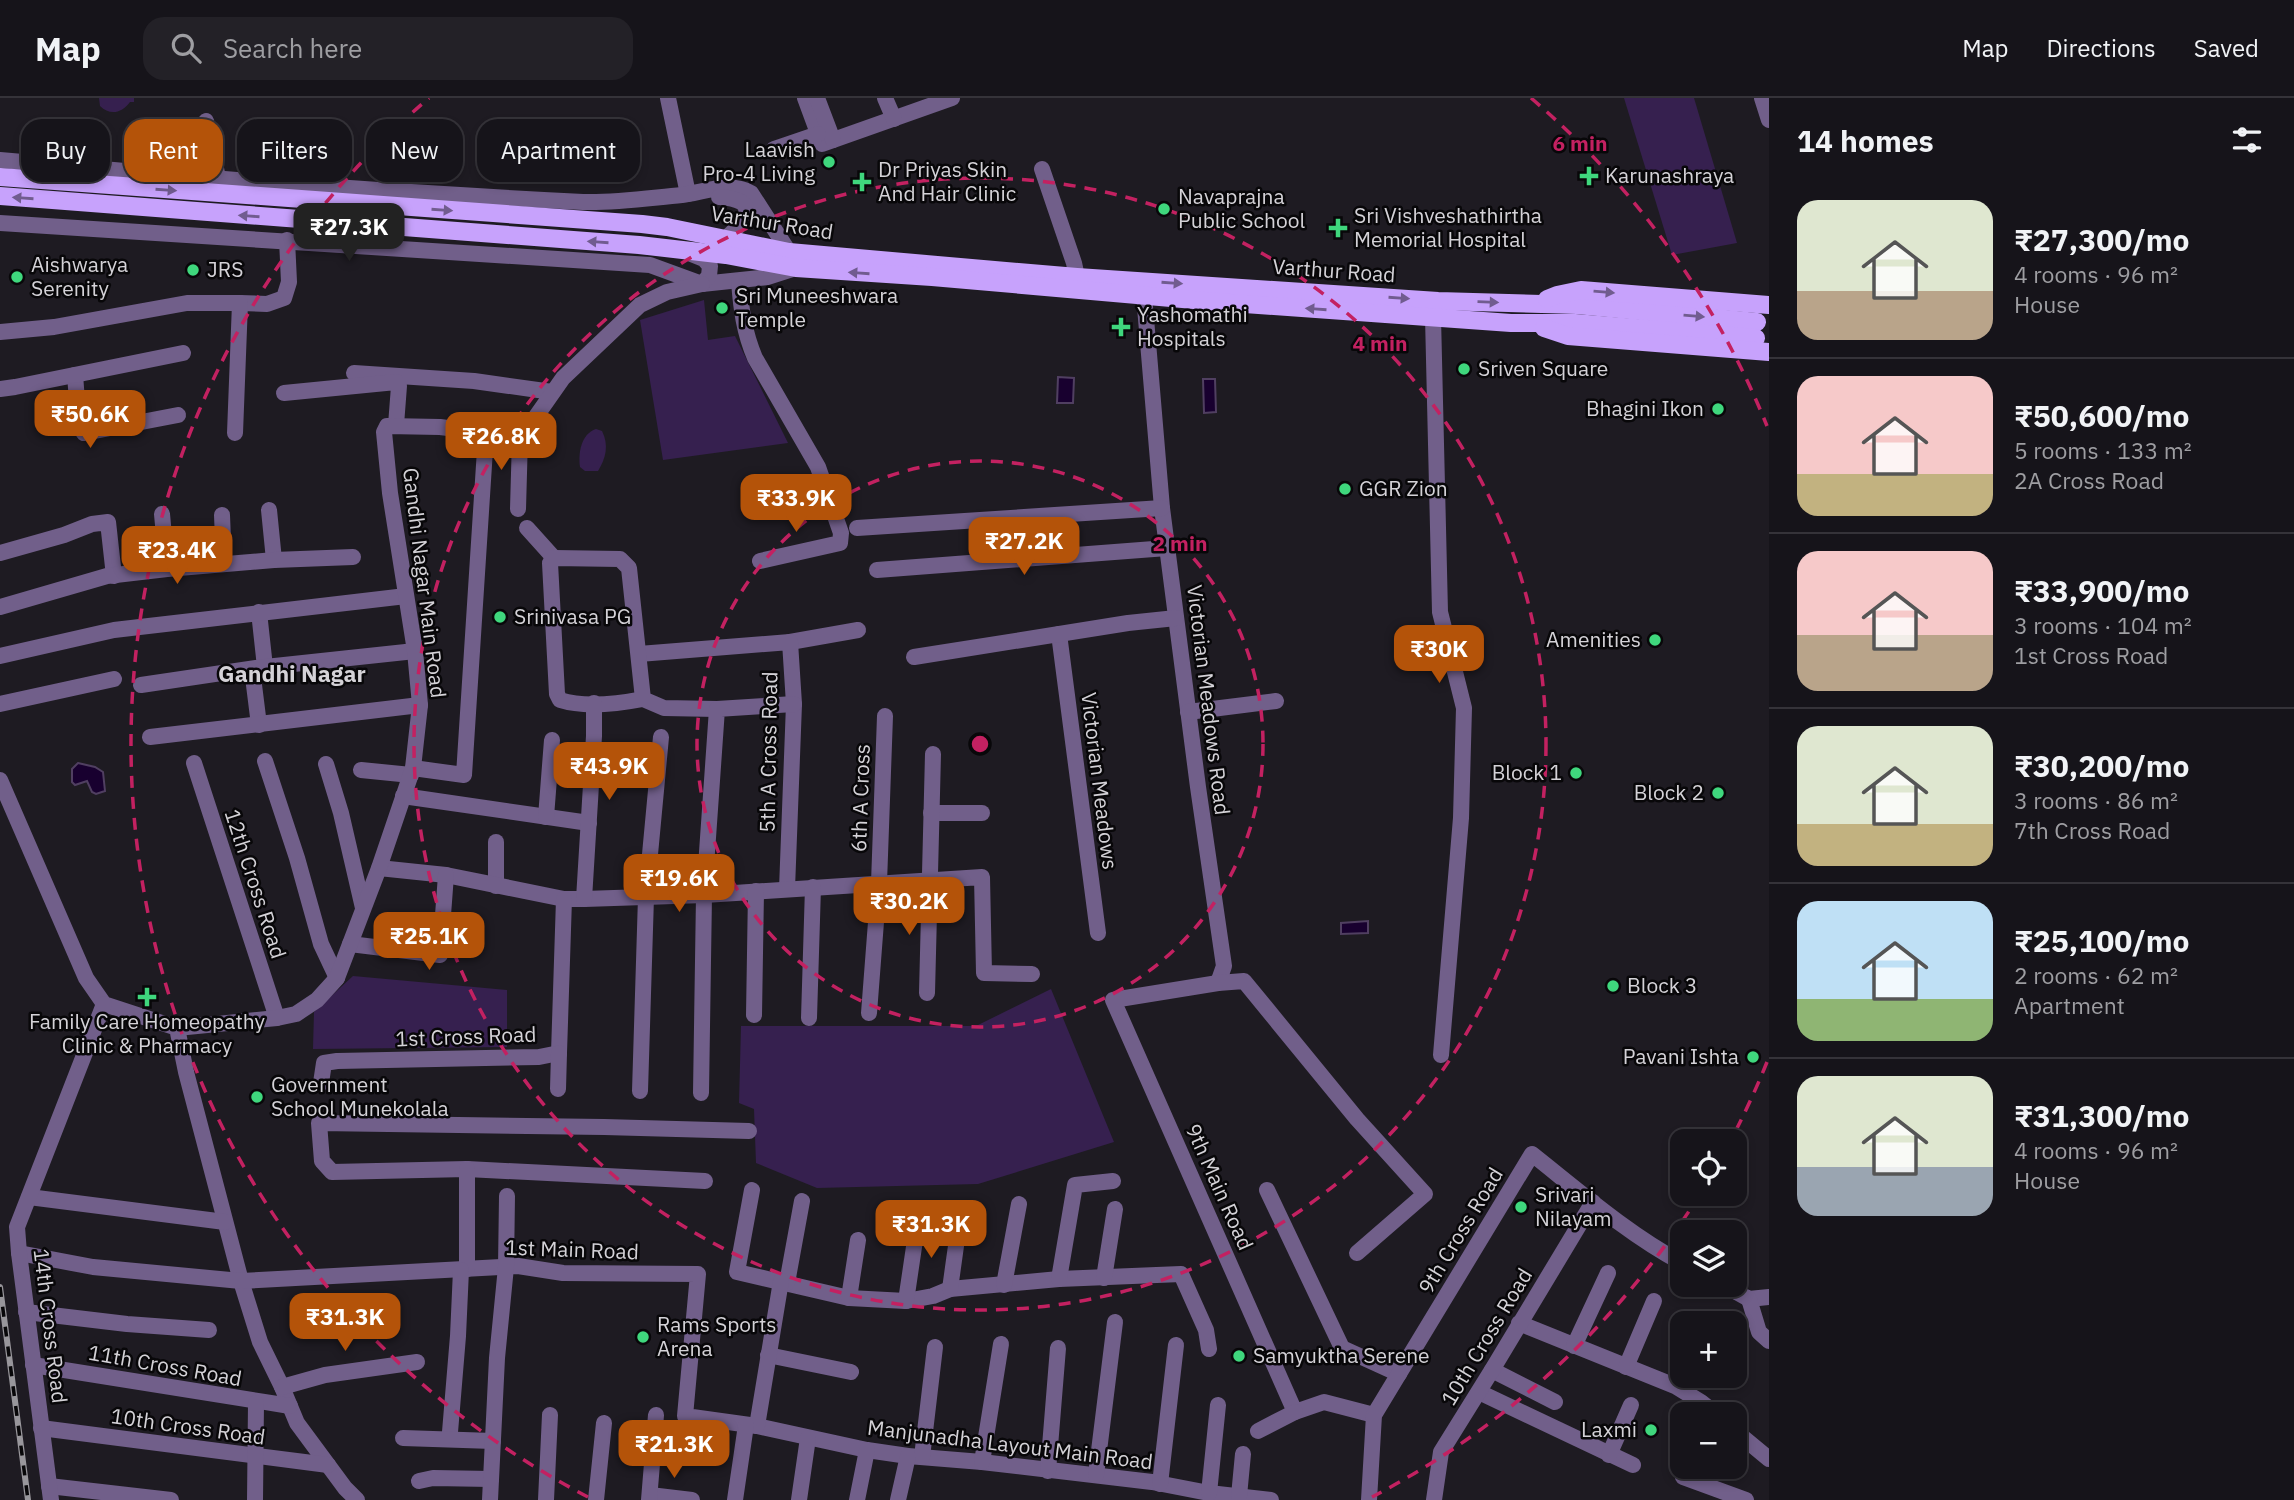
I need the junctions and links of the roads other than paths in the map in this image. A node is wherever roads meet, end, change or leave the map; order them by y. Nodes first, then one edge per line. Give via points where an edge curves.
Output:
1 (668, 98) edge
2 (804, 98) edge
3 (817, 98) edge
4 (885, 98) edge
5 (1762, 98) edge
6 (949, 99) edge
7 (894, 118) junction
8 (1769, 120) edge
9 (825, 139) junction
10 (774, 149) dead end
11 (0, 159) edge
12 (1042, 169) dead end
13 (124, 170) edge
14 (0, 177) edge
15 (223, 178) edge
16 (688, 194) junction
17 (0, 197) edge
18 (0, 223) edge
19 (287, 240) junction
20 (724, 240) junction
21 (684, 250) junction
22 (793, 260) junction
23 (1077, 277) junction
24 (738, 281) junction
25 (702, 284) junction
26 (1144, 295) junction
27 (240, 303) junction
28 (1538, 303) junction
29 (1769, 305) edge
30 (1433, 317) junction
31 (1531, 323) junction
32 (0, 332) edge
33 (1769, 352) edge
34 (183, 353) dead end
35 (354, 373) dead end
36 (75, 376) junction
37 (0, 388) edge
38 (552, 391) junction
39 (284, 393) dead end
40 (178, 415) dead end
41 (396, 425) junction
42 (236, 433) dead end
43 (486, 434) junction
44 (520, 436) junction
45 (1162, 508) junction
46 (518, 509) dead end
47 (269, 510) dead end
48 (162, 514) dead end
49 (222, 515) dead end
50 (1028, 517) junction
51 (527, 528) dead end
52 (857, 528) dead end
53 (1167, 548) junction
54 (0, 553) edge
55 (353, 558) dead end
56 (554, 558) junction
57 (1031, 558) junction
58 (274, 560) junction
59 (760, 561) dead end
60 (224, 564) junction
61 (167, 569) junction
62 (877, 570) dead end
63 (114, 576) junction
64 (406, 596) junction
65 (0, 607) edge
66 (260, 612) junction
67 (1176, 618) junction
68 (858, 630) dead end
69 (1059, 634) junction
70 (790, 642) junction
71 (415, 651) junction
72 (639, 654) junction
73 (0, 656) edge
74 (914, 656) dead end
75 (258, 668) junction
76 (114, 679) dead end
77 (141, 685) dead end
78 (643, 699) junction
79 (1276, 701) dead end
80 (0, 704) edge
81 (594, 704) junction
82 (794, 704) junction
83 (420, 705) junction
84 (716, 709) junction
85 (1188, 712) junction
86 (885, 716) dead end
87 (259, 725) junction
88 (150, 737) dead end
89 (661, 737) dead end
90 (552, 740) dead end
91 (933, 754) dead end
92 (265, 761) dead end
93 (194, 763) dead end
94 (326, 764) dead end
95 (361, 770) dead end
96 (412, 771) junction
97 (0, 780) edge
98 (403, 796) junction
99 (931, 813) junction
100 (982, 813) dead end
101 (546, 817) junction
102 (589, 823) junction
103 (496, 842) dead end
104 (379, 868) junction
105 (446, 875) junction
106 (929, 881) junction
107 (880, 883) junction
108 (496, 886) junction
109 (813, 887) junction
110 (787, 889) junction
111 (756, 891) junction
112 (704, 895) junction
113 (646, 897) junction
114 (564, 899) junction
115 (584, 899) junction
116 (363, 908) junction
117 (1098, 933) dead end
118 (350, 944) junction
119 (1032, 974) dead end
120 (337, 978) junction
121 (1218, 983) junction
122 (927, 993) dead end
123 (104, 1004) junction
124 (869, 1013) dead end
125 (754, 1015) dead end
126 (276, 1018) junction
127 (809, 1018) dead end
128 (177, 1028) junction
129 (559, 1053) junction
130 (1441, 1055) dead end
131 (321, 1083) dead end
132 (558, 1089) dead end
133 (640, 1091) dead end
134 (701, 1093) dead end
135 (319, 1106) dead end
136 (319, 1123) junction
137 (749, 1131) dead end
138 (467, 1169) junction
139 (705, 1181) dead end
140 (1113, 1181) dead end
141 (752, 1190) dead end
142 (1267, 1190) dead end
143 (506, 1196) dead end
144 (29, 1197) junction
145 (802, 1200) dead end
146 (1593, 1202) junction
147 (1019, 1204) dead end
148 (1115, 1209) dead end
149 (961, 1210) dead end
150 (919, 1213) dead end
151 (225, 1222) junction
152 (858, 1240) dead end
153 (19, 1253) junction
154 (1357, 1253) dead end
155 (1670, 1256) edge
156 (506, 1267) junction
157 (464, 1269) junction
158 (1608, 1273) dead end
159 (1059, 1279) junction
160 (1104, 1279) junction
161 (241, 1281) junction
162 (784, 1282) junction
163 (1004, 1285) junction
164 (950, 1289) junction
165 (1745, 1297) edge
166 (1769, 1297) edge
167 (849, 1298) junction
168 (1749, 1299) junction
169 (906, 1301) junction
170 (1654, 1301) dead end
171 (26, 1312) junction
172 (1115, 1322) dead end
173 (1519, 1324) junction
174 (209, 1330) dead end
175 (1769, 1340) edge
176 (1001, 1344) dead end
177 (1176, 1345) dead end
178 (1574, 1346) junction
179 (935, 1347) dead end
180 (1058, 1348) dead end
181 (1209, 1349) dead end
182 (768, 1355) junction
183 (417, 1362) dead end
184 (33, 1365) junction
185 (1626, 1367) junction
186 (1492, 1370) junction
187 (851, 1372) dead end
188 (1398, 1374) junction
189 (1670, 1379) edge
190 (282, 1387) junction
191 (1686, 1388) edge
192 (1479, 1392) junction
193 (1555, 1402) dead end
194 (1701, 1402) edge
195 (256, 1403) junction
196 (1218, 1405) dead end
197 (1631, 1405) dead end
198 (290, 1406) junction
199 (1295, 1412) junction
200 (551, 1415) dead end
201 (656, 1415) dead end
202 (1374, 1415) junction
203 (604, 1423) dead end
204 (752, 1425) junction
205 (41, 1428) junction
206 (1258, 1431) dead end
207 (450, 1432) dead end
208 (403, 1438) dead end
209 (808, 1438) junction
210 (493, 1441) junction
211 (1747, 1441) edge
212 (867, 1450) junction
213 (1243, 1454) dead end
214 (1609, 1455) junction
215 (256, 1457) junction
216 (915, 1457) junction
217 (1769, 1459) edge
218 (982, 1462) junction
219 (328, 1465) junction
220 (1633, 1465) dead end
221 (1048, 1471) junction
222 (1096, 1475) junction
223 (491, 1479) junction
224 (1688, 1479) edge
225 (419, 1481) dead end
226 (1160, 1484) junction
227 (50, 1493) edge
228 (1209, 1493) junction
229 (650, 1497) edge
230 (1239, 1497) edge
231 (171, 1500) edge
232 (255, 1500) edge
233 (357, 1500) edge
234 (490, 1500) edge
235 (546, 1500) edge
236 (596, 1500) edge
237 (692, 1500) edge
238 (736, 1500) edge
239 (799, 1500) edge
240 (857, 1500) edge
241 (898, 1500) edge
242 (1271, 1500) edge
243 (1369, 1500) edge
244 (1434, 1500) edge
245 (1746, 1500) edge

1 - 16 street
2 - 9 street
3 - 9 street
4 - 7 street
5 - 8 street
6 - 7 street
7 - 9 street
9 - 10 street
11 - 13 street
12 - 23 street
14 -> 20 main road, Varthur Road via 642,224
15 - 16 street via 595,202
16 - 20 street via 742,202 744,219
16 - 22 street via 748,190
21 -> 17 main road, Varthur Road
18 - 19 street
19 - 25 street via 650,265
19 - 27 street via 289,282 284,298 267,304
20 - 22 main road, Varthur Road
21 - 22 main road, Varthur Road
21 - 25 street via 708,262 711,272
22 - 23 main road, Varthur Road
22 - 24 street via 768,277
26 -> 22 main road, Varthur Road
23 -> 28 main road, Varthur Road via 1438,301
24 - 25 street
24 - 59 street via 747,339 818,467 841,533 840,543
25 - 38 street via 667,292 640,305
30 -> 26 main road, Varthur Road
26 - 45 street, Victorian Meadows Road
27 - 32 street via 187,303
27 - 42 street
28 -> 29 main road via 1581,290
28 -> 31 main road, Varthur Road via 1756,330
30 - 31 main road, Varthur Road
30 - 130 street via 1440,612 1464,708 1462,795
31 - 33 main road via 1568,336
34 - 36 street
35 - 38 street
36 - 37 street
36 - 40 street via 79,426 84,433
38 - 44 street
39 - 41 street via 396,382
41 - 43 street
41 - 64 street, Gandhi Nagar Main Road via 387,426 384,432
43 - 44 street
43 - 96 street via 464,775
44 - 46 street
45 - 50 street
45 - 53 street, Victorian Meadows Road
47 - 58 street
48 - 61 street
49 - 60 street
50 - 52 street
50 - 57 street
51 - 56 street
53 - 57 street
53 - 67 street, Victorian Meadows Road
54 - 63 street via 108,522
55 - 58 street
56 - 72 street via 620,559 629,568
56 - 81 street via 550,563 557,694 570,704
57 - 62 street
58 - 60 street
60 - 61 street
61 - 63 street
63 - 65 street
64 - 66 street
64 - 71 street, Gandhi Nagar Main Road
66 - 73 street via 114,630
66 - 75 street
67 - 69 street
67 - 85 street, Victorian Meadows Road
68 - 70 street
69 - 74 street
69 - 117 street, Victorian Meadows
70 - 72 street, 5th A Cross Road
70 - 82 street, 5th A Cross Road
71 - 75 street
71 - 83 street, Gandhi Nagar Main Road
72 - 78 street
75 - 77 street
75 - 87 street
76 - 80 street
78 - 81 street
78 - 84 street via 664,708
79 - 85 street
81 - 102 street
82 - 84 street
82 - 110 street, 5th A Cross Road
83 - 87 street
83 - 96 street, Gandhi Nagar Main Road
84 - 112 street
85 - 121 street, Victorian Meadows Road via 1224,966
86 - 107 street, 6th A Cross
87 - 88 street
89 - 113 street
90 - 101 street
91 - 99 street
92 - 120 street via 321,944
93 - 126 street, 12th Cross Road
94 - 116 street
95 - 96 street
96 - 98 street, Gandhi Nagar Main Road
97 - 123 street via 86,978
98 - 101 street
98 - 104 street, Gandhi Nagar Main Road
99 - 100 street
99 - 106 street
101 - 102 street
102 - 115 street
103 - 108 street
104 - 105 street
104 - 116 street, Gandhi Nagar Main Road
105 - 108 street
105 - 118 street via 440,955
106 - 107 street
106 - 119 street via 982,877 985,973
106 - 122 street
107 - 109 street
107 - 124 street, 6th A Cross
108 - 114 street
109 - 110 street
109 - 127 street
110 - 111 street
111 - 112 street
111 - 125 street
112 - 113 street
112 - 134 street
113 - 115 street
113 - 133 street
114 - 115 street
114 - 129 street, 1st Cross Road
116 - 118 street, Gandhi Nagar Main Road
118 - 120 street, Gandhi Nagar Main Road
120 - 126 street, Gandhi Nagar Main Road via 296,1014
121 - 154 street via 1244,981 1425,1194
121 - 199 street, 9th Main Road via 1114,1000
123 - 128 street
123 - 144 street, 14th Cross Road
126 - 128 street, Gandhi Nagar Main Road
128 - 151 street
129 - 131 street, 1st Cross Road via 337,1061 324,1063
129 - 132 street
135 - 136 street
136 - 137 street
136 - 138 street via 323,1161 332,1172
138 - 139 street
138 - 157 street
140 - 159 street via 1075,1185
141 - 162 street via 737,1272
142 - 188 street, 9th Main Road via 1342,1348
143 - 156 street
144 - 151 street
144 - 153 street, 14th Cross Road via 18,1227
145 - 162 street
146 - 155 street, 9th Cross Road
146 - 173 street, 10th Cross Road
146 - 188 street, 9th Cross Road via 1532,1154
147 - 163 street
148 - 160 street
149 - 164 street
150 - 169 street
151 - 161 street
152 - 167 street
153 - 161 street via 93,1267
153 - 171 street, 14th Cross Road
156 - 157 street, 1st Main Road
156 - 204 street, 1st Main Road via 563,1273 698,1274 685,1416
156 - 210 street
157 - 161 street, 1st Main Road
157 - 207 street
158 - 178 street
159 - 160 street
159 - 163 street
160 - 181 street via 1181,1274 1206,1330
161 - 190 street via 260,1342
162 - 167 street
162 - 182 street
163 - 164 street
164 - 169 street
165 - 168 street
166 - 168 street
167 - 169 street
168 - 175 street via 1759,1332
170 - 185 street
171 - 174 street
171 - 184 street, 14th Cross Road
172 - 222 street
173 - 178 street
173 - 186 street, 10th Cross Road
176 - 218 street
177 - 226 street
178 - 185 street
179 - 216 street
180 - 221 street
182 - 187 street
182 - 204 street
183 - 190 street via 325,1375
184 - 195 street, 11th Cross Road
184 - 205 street, 14th Cross Road
185 - 189 street
186 - 192 street, 10th Cross Road
186 - 193 street
188 - 202 street, 9th Cross Road
190 - 198 street
191 - 194 street
192 - 214 street
192 - 244 street, 10th Cross Road via 1441,1452
195 - 198 street, 11th Cross Road
195 - 215 street
196 - 228 street
197 - 214 street
198 - 219 street
199 - 202 street via 1324,1402
199 - 206 street
200 - 235 street
201 - 229 street
202 - 243 street, 9th Cross Road
203 - 236 street
204 - 209 street, Manjunadha Layout Main Road
204 - 238 street
205 - 215 street, 10th Cross Road
205 - 227 street, 14th Cross Road
208 - 210 street
209 - 212 street, Manjunadha Layout Main Road
209 - 239 street
210 - 223 street
211 - 217 street
212 - 216 street, Manjunadha Layout Main Road
212 - 240 street
213 - 230 street
214 - 220 street
215 - 219 street, 10th Cross Road
215 - 232 street
216 - 218 street, Manjunadha Layout Main Road
216 - 241 street
218 - 221 street, Manjunadha Layout Main Road
219 - 233 street
221 - 222 street, Manjunadha Layout Main Road
222 - 226 street, Manjunadha Layout Main Road
223 - 225 street
223 - 234 street
224 - 245 street
226 - 228 street, Manjunadha Layout Main Road
227 - 231 street
228 - 230 street, Manjunadha Layout Main Road
229 - 237 street
230 - 242 street, Manjunadha Layout Main Road

